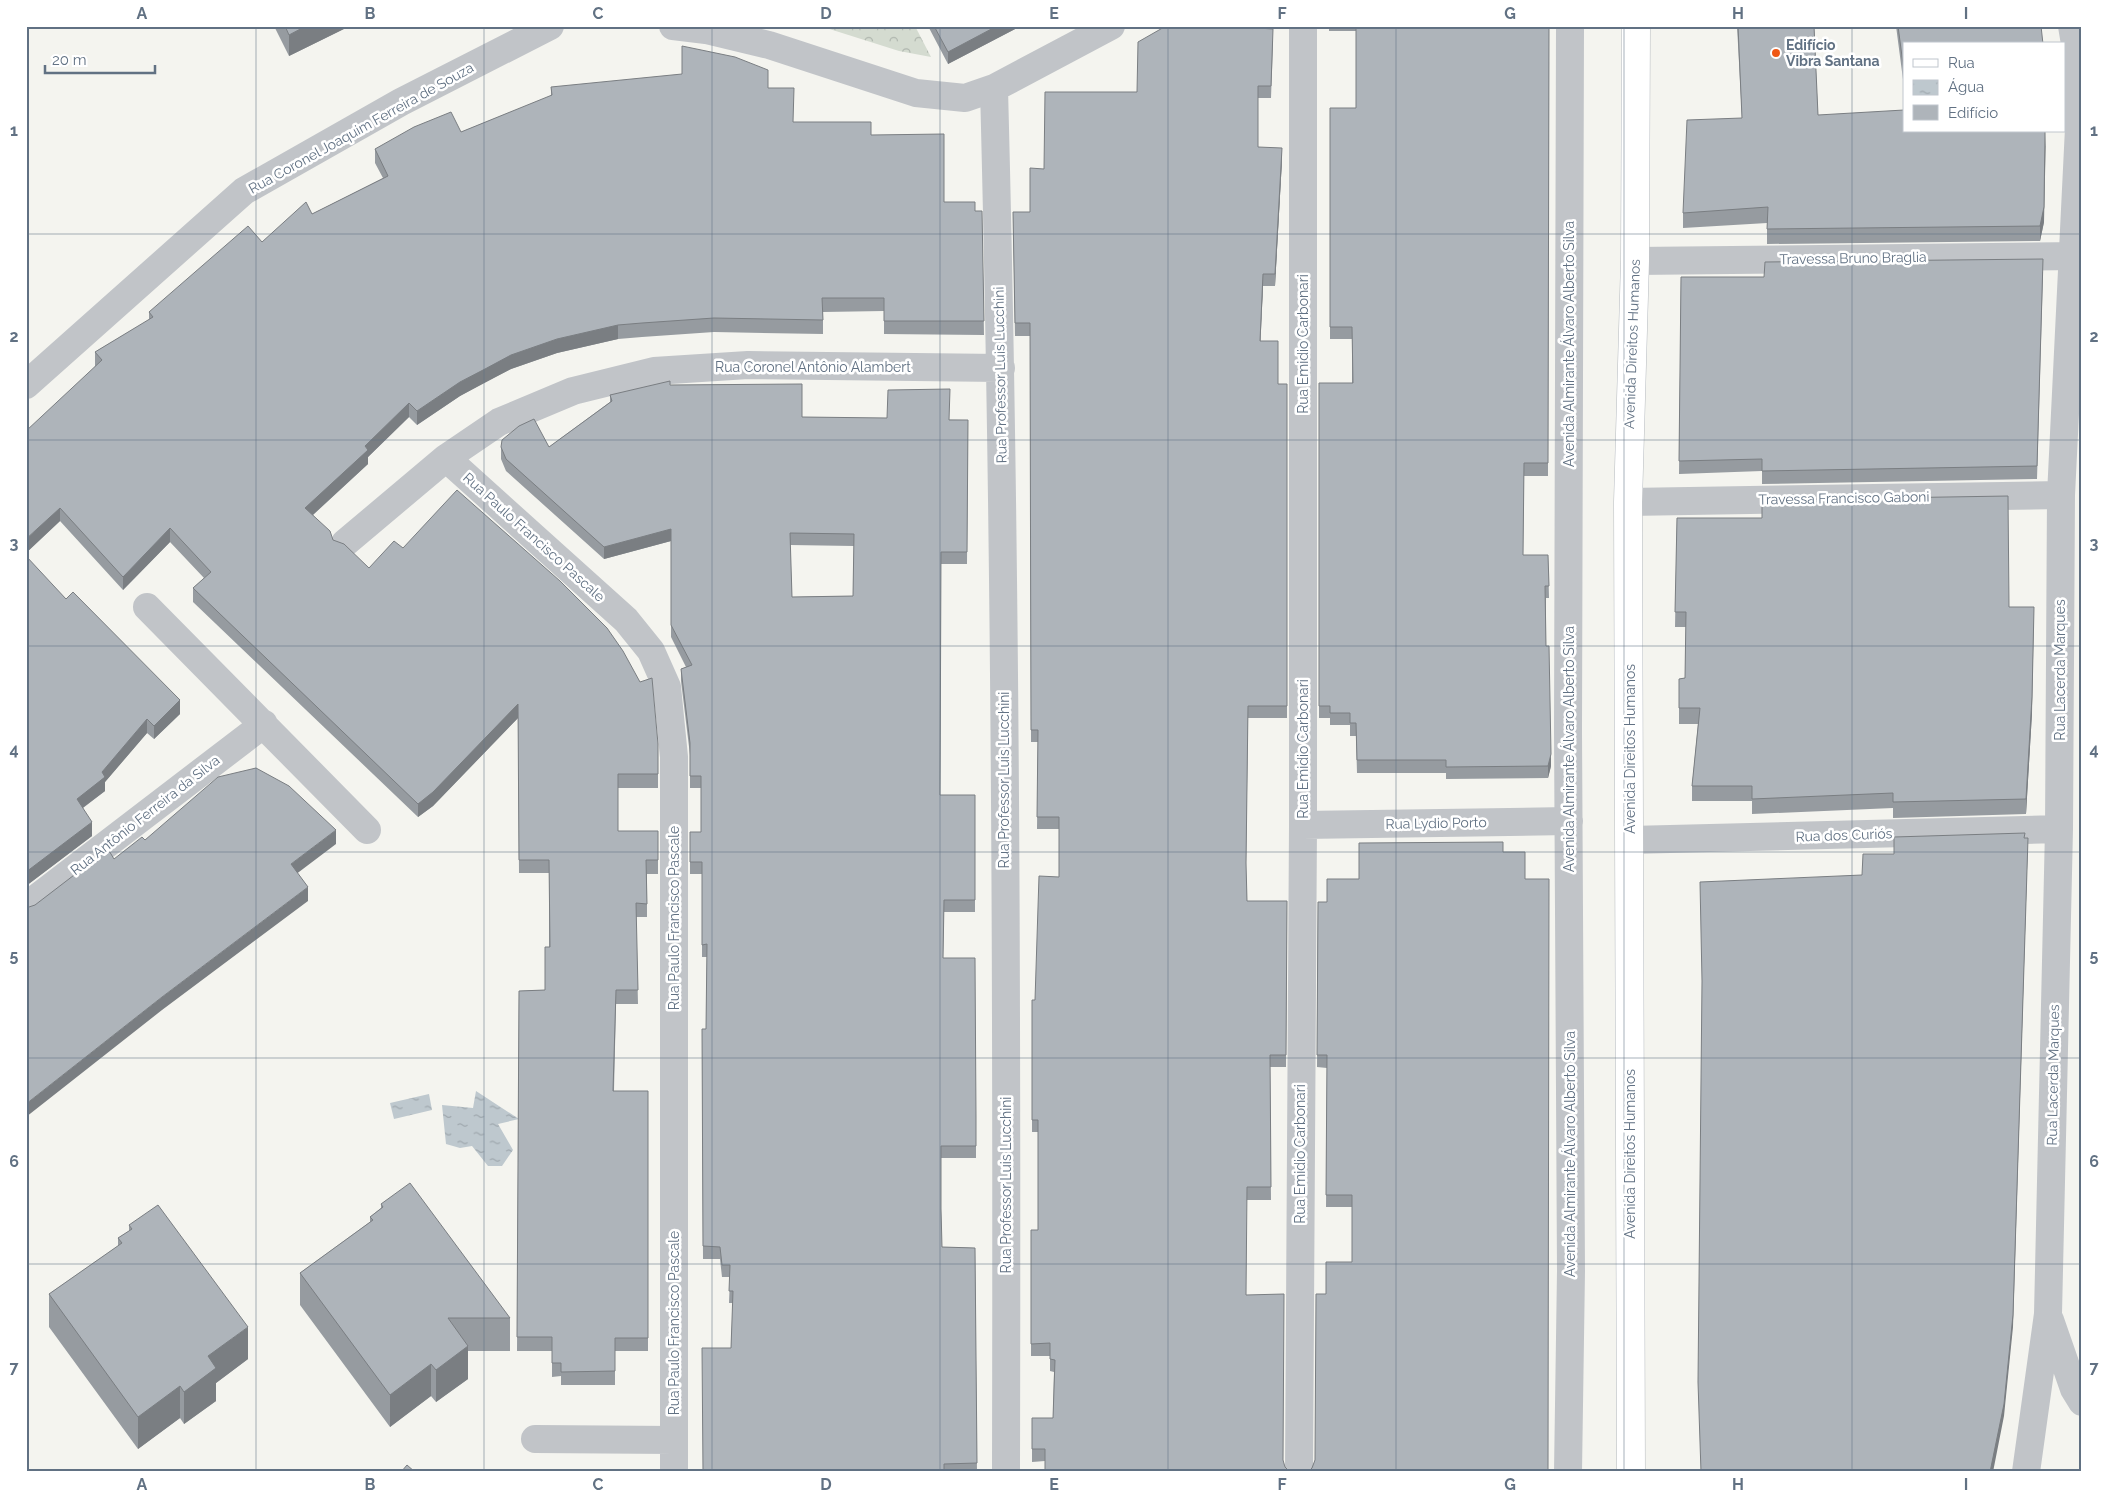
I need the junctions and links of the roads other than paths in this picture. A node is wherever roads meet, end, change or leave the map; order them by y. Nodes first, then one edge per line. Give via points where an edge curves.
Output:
1 (550, 26) edge
2 (673, 26) edge
3 (1111, 26) edge
4 (1303, 26) edge
5 (1570, 26) edge
6 (1636, 26) edge
7 (2072, 26) edge
8 (994, 88) junction
9 (2077, 256) edge
10 (1635, 261) junction
11 (1001, 368) junction
12 (26, 385) edge
13 (446, 458) junction
14 (2060, 495) junction
15 (1628, 502) junction
16 (345, 543) edge
17 (147, 607) dead end
18 (264, 724) junction
19 (1569, 821) junction
20 (1303, 825) junction
21 (2059, 829) junction
22 (367, 830) dead end
23 (1630, 840) junction
24 (26, 906) edge
25 (2048, 1314) junction
26 (2082, 1402) edge
27 (535, 1439) dead end
28 (674, 1440) junction
29 (674, 1472) edge
30 (1006, 1472) edge
31 (1299, 1472) edge
32 (1568, 1472) edge
33 (1631, 1472) edge
34 (2026, 1472) edge

1 - 12 street, Rua Coronel Joaquim Ferreira de Souza via 401,102 244,191
2 - 8 street via 769,45 916,93 965,98
3 - 8 street
4 - 20 street, Rua Emidio Carbonari
5 - 19 street, Avenida Almirante Álvaro Alberto Silva
6 - 10 main road, Avenida Direitos Humanos
7 - 9 street, Rua Lacerda Marques via 2077,56 2079,128
8 - 11 street, Rua Professor Luis Lucchini
9 - 10 street, Travessa Bruno Braglia
9 - 14 street, Rua Lacerda Marques
10 - 15 main road, Avenida Direitos Humanos
11 - 13 street, Rua Coronel Antônio Alambert via 748,365 654,371 554,398 499,422
11 - 30 street, Rua Professor Luis Lucchini via 1007,1069
13 - 16 street, Rua Coronel Antônio Alambert
13 - 28 street, Rua Paulo Francisco Pascale via 626,620 651,651 667,687 674,756
14 - 15 street, Travessa Francisco Gaboni
14 - 21 street, Rua Lacerda Marques
15 - 23 main road, Avenida Direitos Humanos
17 - 18 street
18 - 22 street
18 - 24 street, Rua Antônio Ferreira da Silva
19 - 20 street, Rua Lydio Porto
19 - 32 street, Avenida Almirante Álvaro Alberto Silva via 1571,1271
20 - 31 street, Rua Emidio Carbonari
21 - 23 street, Rua dos Curiós
21 - 25 street, Rua Lacerda Marques
23 - 33 main road, Avenida Direitos Humanos
25 - 26 street, Rua Lacerda Marques via 2074,1389
25 - 34 street, Rua Lacerda Marques
27 - 28 street
28 - 29 street, Rua Paulo Francisco Pascale

